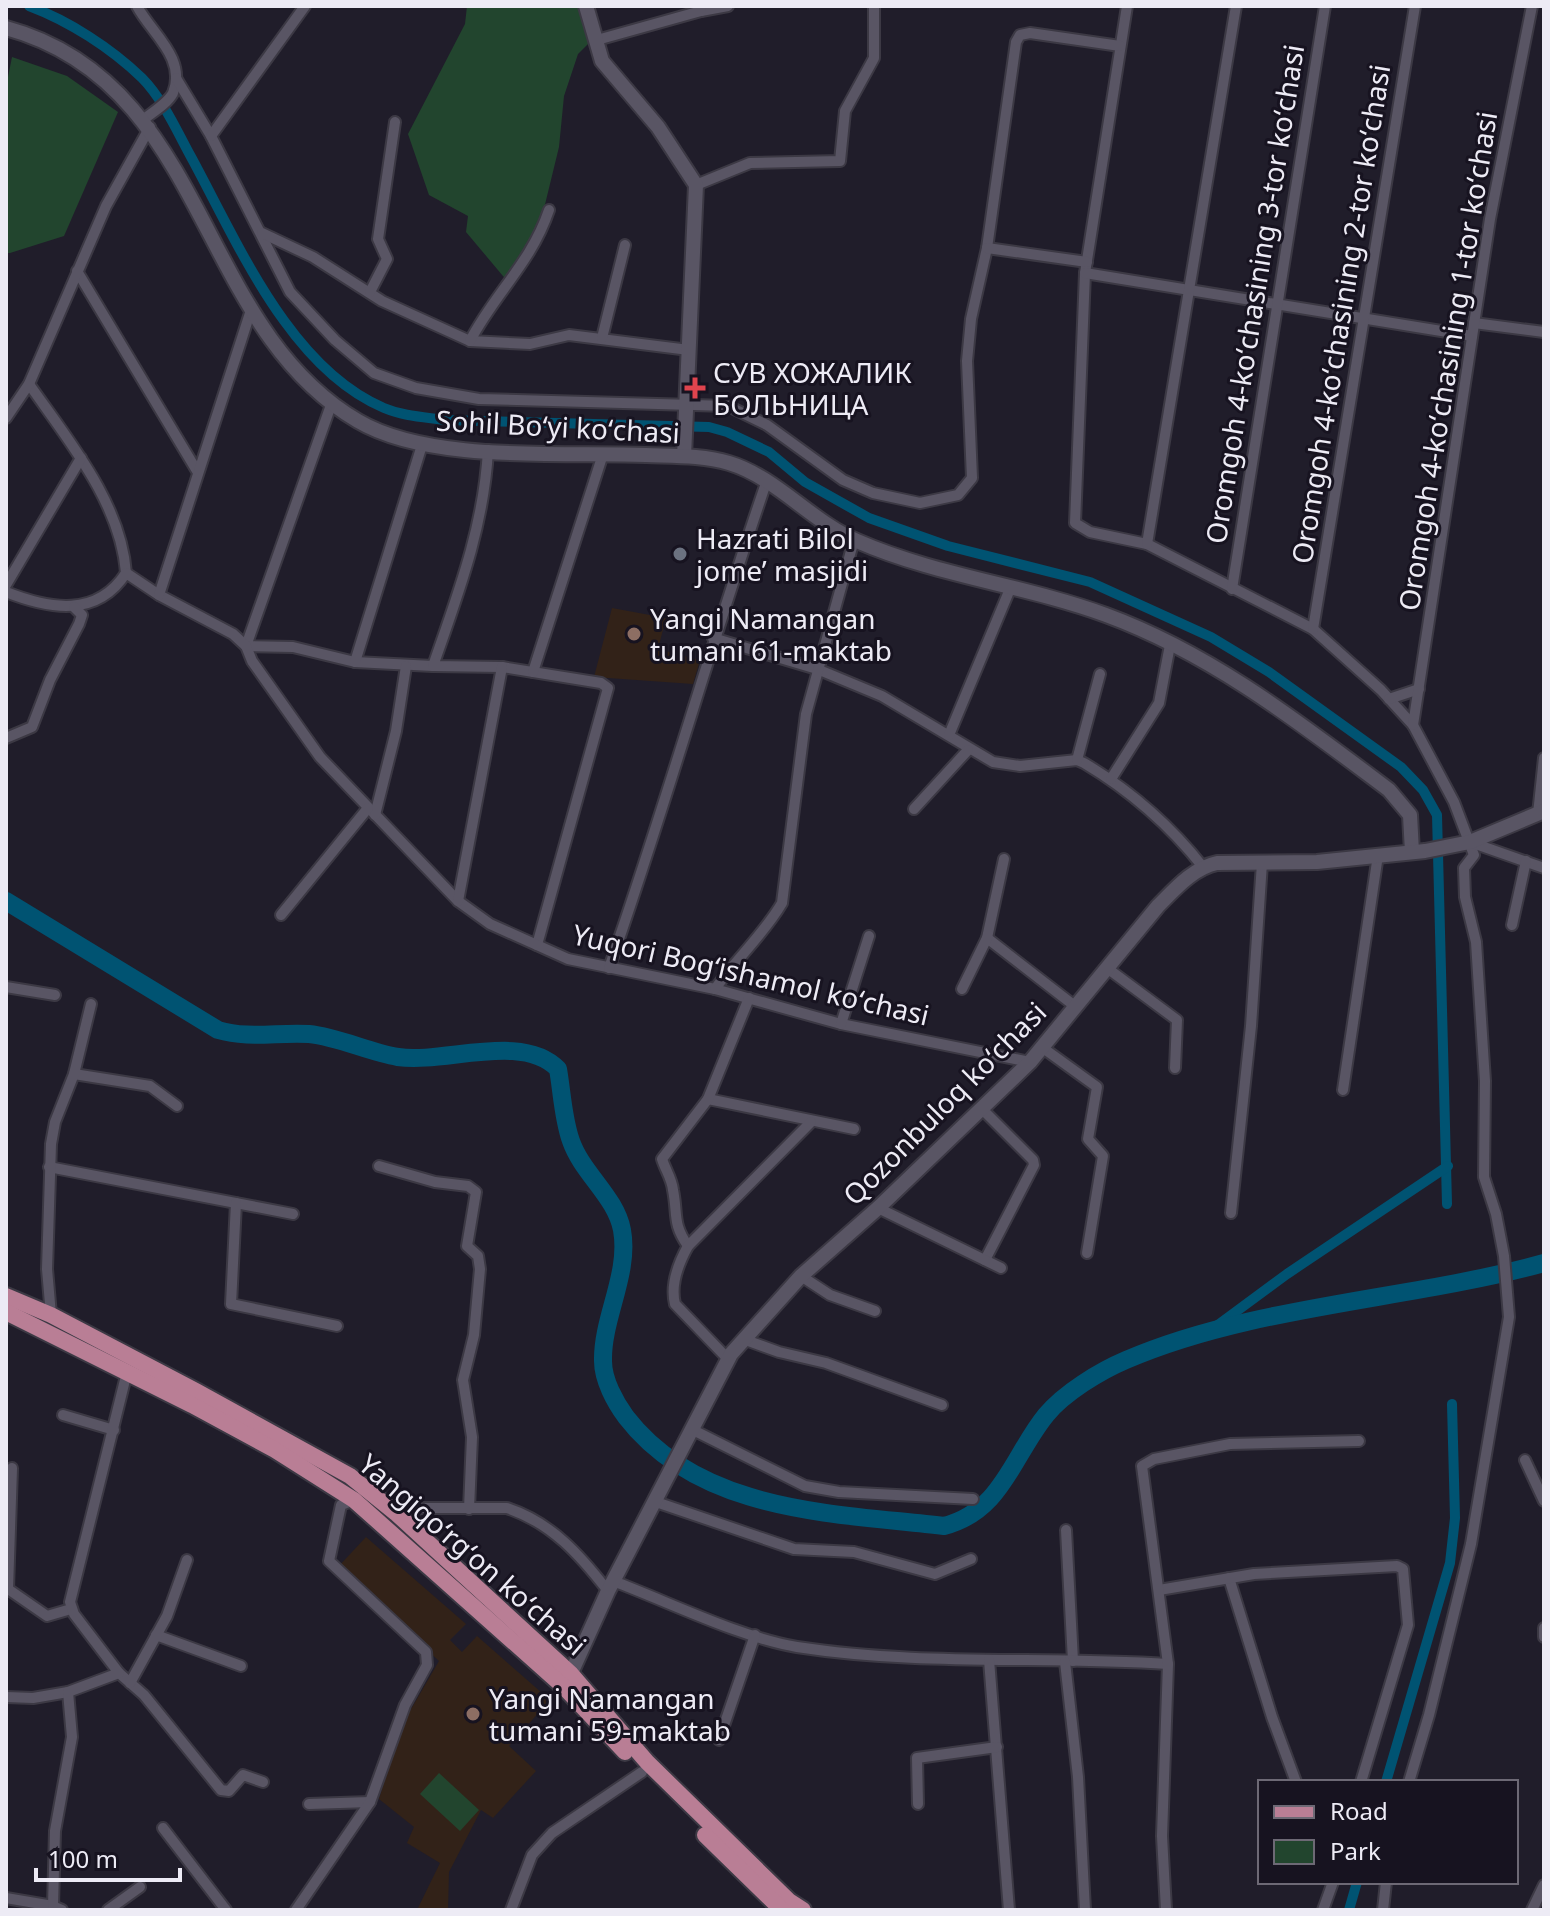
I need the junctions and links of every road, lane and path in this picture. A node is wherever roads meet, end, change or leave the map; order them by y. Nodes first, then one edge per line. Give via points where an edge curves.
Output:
1 (137, 6) edge
2 (305, 6) edge
3 (586, 6) edge
4 (728, 6) edge
5 (874, 6) edge
6 (1127, 6) edge
7 (1236, 6) edge
8 (1325, 6) edge
9 (1415, 6) edge
10 (1532, 6) edge
11 (700, 9) edge
12 (6, 28) edge
13 (597, 40) junction
14 (1120, 46) junction
15 (176, 78) junction
16 (395, 122) dead end
17 (147, 123) junction
18 (211, 136) junction
19 (696, 185) junction
20 (549, 210) dead end
21 (262, 233) junction
22 (625, 245) dead end
23 (987, 248) junction
24 (1086, 268) junction
25 (77, 271) junction
26 (1187, 290) junction
27 (370, 292) junction
28 (1276, 307) junction
29 (251, 310) junction
30 (1361, 320) junction
31 (1474, 323) junction
32 (1544, 332) edge
33 (1472, 336) junction
34 (602, 338) junction
35 (470, 341) junction
36 (689, 350) junction
37 (29, 384) junction
38 (331, 405) junction
39 (688, 407) junction
40 (6, 418) edge
41 (422, 445) junction
42 (488, 450) junction
43 (684, 452) junction
44 (603, 454) junction
45 (81, 458) junction
46 (197, 471) junction
47 (766, 483) junction
48 (854, 540) junction
49 (1147, 544) junction
50 (126, 573) junction
51 (6, 585) edge
52 (1010, 589) junction
53 (1232, 589) junction
54 (6, 592) edge
55 (159, 595) junction
56 (74, 607) junction
57 (1313, 629) junction
58 (713, 638) junction
59 (1170, 645) junction
60 (246, 646) junction
61 (355, 662) junction
62 (406, 666) junction
63 (433, 666) junction
64 (502, 667) junction
65 (817, 669) junction
66 (533, 672) junction
67 (1100, 674) dead end
68 (1419, 689) junction
69 (1389, 699) junction
70 (1413, 725) junction
71 (949, 735) junction
72 (6, 738) edge
73 (968, 750) junction
74 (1544, 758) edge
75 (1077, 760) junction
76 (1111, 779) junction
77 (914, 809) dead end
78 (372, 812) junction
79 (1541, 812) edge
80 (1464, 843) junction
81 (1418, 852) junction
82 (1378, 855) junction
83 (1004, 859) dead end
84 (1526, 861) junction
85 (1262, 863) junction
86 (1203, 867) junction
87 (1544, 868) edge
88 (458, 901) junction
89 (281, 915) dead end
90 (1512, 925) dead end
91 (869, 936) dead end
92 (987, 938) junction
93 (537, 945) junction
94 (609, 968) junction
95 (1107, 968) junction
96 (6, 987) edge
97 (715, 989) junction
98 (962, 989) dead end
99 (55, 995) dead end
100 (749, 998) junction
101 (91, 1004) dead end
102 (1076, 1007) junction
103 (841, 1024) junction
104 (1043, 1048) junction
105 (1030, 1062) junction
106 (1175, 1068) dead end
107 (74, 1074) junction
108 (1343, 1090) dead end
109 (708, 1099) junction
110 (177, 1106) dead end
111 (981, 1108) junction
112 (811, 1122) junction
113 (854, 1129) dead end
114 (379, 1166) dead end
115 (49, 1167) junction
116 (236, 1203) junction
117 (878, 1208) junction
118 (1231, 1213) dead end
119 (293, 1214) dead end
120 (688, 1246) junction
121 (1087, 1253) dead end
122 (985, 1260) junction
123 (1001, 1268) dead end
124 (801, 1276) junction
125 (6, 1296) edge
126 (875, 1311) dead end
127 (6, 1312) edge
128 (51, 1315) junction
129 (337, 1326) dead end
130 (743, 1339) junction
131 (728, 1359) junction
132 (131, 1373) junction
133 (942, 1405) dead end
134 (63, 1415) dead end
135 (691, 1429) junction
136 (114, 1430) junction
137 (1359, 1441) dead end
138 (1525, 1460) dead end
139 (12, 1468) dead end
140 (973, 1499) dead end
141 (354, 1500) junction
142 (1544, 1501) edge
143 (656, 1502) junction
144 (469, 1509) junction
145 (397, 1514) junction
146 (1066, 1530) dead end
147 (971, 1559) dead end
148 (187, 1560) dead end
149 (1229, 1578) junction
150 (611, 1586) junction
151 (1159, 1590) junction
152 (71, 1609) junction
153 (1544, 1628) edge
154 (156, 1635) junction
155 (755, 1635) junction
156 (1544, 1637) edge
157 (989, 1660) junction
158 (1069, 1662) junction
159 (1168, 1664) junction
160 (241, 1666) dead end
161 (119, 1673) junction
162 (568, 1680) junction
163 (130, 1683) junction
164 (68, 1692) junction
165 (6, 1697) edge
166 (719, 1740) dead end
167 (997, 1747) junction
168 (642, 1772) junction
169 (1295, 1780) edge
170 (1362, 1780) edge
171 (1410, 1780) edge
172 (263, 1782) dead end
173 (370, 1802) junction
174 (309, 1804) dead end
175 (918, 1804) dead end
176 (163, 1828) dead end
177 (1332, 1884) edge
178 (1386, 1884) edge
179 (1544, 1885) edge
180 (140, 1887) dead end
181 (6, 1898) edge
182 (58, 1908) edge
183 (108, 1910) edge
184 (226, 1910) edge
185 (296, 1910) edge
186 (511, 1910) edge
187 (782, 1910) edge
188 (803, 1910) edge
189 (1009, 1910) edge
190 (1085, 1910) edge
191 (1166, 1910) edge
192 (1323, 1910) edge
193 (1383, 1910) edge
194 (1532, 1910) edge

1 - 15 street via 170,50
2 - 18 street
3 - 13 main road
4 - 11 street
5 - 19 street via 874,58 845,111 840,161 750,163
6 - 14 street
7 - 26 street
8 - 28 street, Oromgoh 4-koʻchasining 3-tor koʻchasi
9 - 30 street, Oromgoh 4-koʻchasining 2-tor koʻchasi
10 - 31 street, Oromgoh 4-koʻchasining 1-tor koʻchasi
11 - 13 street
12 - 17 main road, Sohil Boʻyi koʻchasi via 68,54 119,93
13 - 19 main road via 602,61 658,127
14 - 23 street via 1030,33 1018,38
14 - 24 street
15 - 17 street via 172,95
15 - 18 street
16 - 27 street via 378,239 387,259
17 - 25 street
17 - 29 main road, Sohil Boʻyi koʻchasi
18 - 21 street
19 - 36 main road
20 - 35 street via 530,255 489,306
21 - 27 street
21 - 39 street via 290,292 374,373 416,388 479,399
22 - 34 street
23 - 24 street
23 - 39 street via 967,361 974,467 967,488 958,495 920,503 873,493 843,480 767,425 728,406
24 - 26 street
24 - 49 street via 1075,523 1090,532
25 - 37 street
25 - 46 street
26 - 28 street
26 - 49 street
27 - 35 street
28 - 30 street
28 - 53 street, Oromgoh 4-koʻchasining 3-tor koʻchasi
29 - 38 main road, Sohil Boʻyi koʻchasi via 292,366
29 - 46 street
30 - 33 street
30 - 57 street, Oromgoh 4-koʻchasining 2-tor koʻchasi
31 - 32 street
31 - 33 street, Oromgoh 4-koʻchasining 1-tor koʻchasi
33 - 68 street, Oromgoh 4-koʻchasining 1-tor koʻchasi
34 - 35 street via 569,335 530,344
34 - 36 street
36 - 39 main road
37 - 40 street
37 - 45 street
38 - 41 main road, Sohil Boʻyi koʻchasi via 376,432
38 - 60 street
39 - 43 main road
41 - 42 main road, Sohil Boʻyi koʻchasi
41 - 61 street
42 - 44 main road, Sohil Boʻyi koʻchasi
42 - 63 street via 486,497 472,553
43 - 44 main road, Sohil Boʻyi koʻchasi
43 - 47 main road, Sohil Boʻyi koʻchasi via 731,463
44 - 66 street
45 - 50 street via 124,543
45 - 51 street
46 - 55 street
47 - 48 main road, Sohil Boʻyi koʻchasi
47 - 58 street
48 - 52 main road, Sohil Boʻyi koʻchasi
48 - 65 street
49 - 53 street
50 - 55 street, Yuqori Bogʻishamol koʻchasi
50 - 56 street via 109,594
52 - 59 main road, Sohil Boʻyi koʻchasi via 1106,615
52 - 71 street
53 - 57 street
54 - 56 street via 50,606
55 - 60 street, Yuqori Bogʻishamol koʻchasi
56 - 72 street via 82,615 79,624 32,727
57 - 69 street
58 - 65 street
58 - 94 street
59 - 76 street via 1159,703
59 - 81 main road, Sohil Boʻyi koʻchasi via 1225,672 1389,790 1410,815
60 - 61 street via 293,647
60 - 78 street, Yuqori Bogʻishamol koʻchasi via 300,731
61 - 62 street
62 - 63 street
62 - 78 street via 396,731
63 - 64 street
64 - 66 street
64 - 88 street
65 - 71 street via 882,696
65 - 97 street via 806,714 782,903
66 - 93 street via 608,688
67 - 75 street
68 - 69 street
68 - 70 street, Oromgoh 4-koʻchasining 1-tor koʻchasi
69 - 70 street
70 - 80 street
71 - 73 street
73 - 75 street via 993,762 1020,766
73 - 77 street
74 - 79 street
75 - 76 street
76 - 86 street via 1180,838
78 - 88 street, Yuqori Bogʻishamol koʻchasi
78 - 89 street
79 - 80 main road
80 - 81 main road
80 - 84 street
80 - 171 street via 1474,855 1464,868 1479,981 1484,1177 1504,1256 1509,1317 1471,1544
81 - 82 main road
82 - 85 main road
82 - 108 street
83 - 92 street
84 - 87 street
84 - 90 street
85 - 86 main road
85 - 118 street
86 - 95 main road, Qozonbuloq koʻchasi via 1158,906
88 - 93 street, Yuqori Bogʻishamol koʻchasi via 490,924
91 - 103 street
92 - 98 street
92 - 102 street
93 - 94 street, Yuqori Bogʻishamol koʻchasi
94 - 97 street, Yuqori Bogʻishamol koʻchasi
95 - 102 main road, Qozonbuloq koʻchasi
95 - 106 street via 1177,1020
96 - 99 street
97 - 100 street, Yuqori Bogʻishamol koʻchasi
100 - 103 street, Yuqori Bogʻishamol koʻchasi
100 - 109 street
101 - 107 street
102 - 104 main road, Qozonbuloq koʻchasi
103 - 105 street, Yuqori Bogʻishamol koʻchasi
104 - 105 main road, Qozonbuloq koʻchasi
104 - 121 street via 1097,1087 1088,1139 1103,1156
105 - 111 main road, Qozonbuloq koʻchasi
107 - 110 street via 150,1086
107 - 115 street via 55,1122
109 - 112 street
109 - 120 street via 662,1159 674,1191 678,1233
111 - 117 main road, Qozonbuloq koʻchasi
111 - 122 street via 1034,1165
112 - 113 street
112 - 120 street
114 - 144 street via 476,1192 467,1246 478,1256 480,1269 474,1335 463,1380 472,1437
115 - 116 street
115 - 128 street
116 - 119 street
116 - 129 street via 231,1304
117 - 122 street
117 - 124 main road, Qozonbuloq koʻchasi
120 - 131 street via 674,1282 675,1304
122 - 123 street
124 - 126 street via 830,1295
124 - 130 main road, Qozonbuloq koʻchasi
125 - 128 main road, Yangiqoʻrgʻon koʻchasi
127 - 132 main road, Yangiqoʻrgʻon koʻchasi
128 - 145 main road, Yangiqoʻrgʻon koʻchasi via 280,1435 350,1476
130 - 131 main road, Qozonbuloq koʻchasi
130 - 133 street
131 - 135 main road, Qozonbuloq koʻchasi
132 - 136 street
132 - 141 main road, Yangiqoʻrgʻon koʻchasi via 275,1450
134 - 136 street
135 - 140 street via 805,1486
135 - 143 main road, Qozonbuloq koʻchasi
136 - 152 street
137 - 151 street via 1230,1444 1145,1462 1140,1474
138 - 142 street
139 - 152 street via 8,1589 39,1614 53,1616
141 - 162 main road, Yangiqoʻrgʻon koʻchasi
141 - 173 street via 341,1505 329,1561 428,1657
143 - 147 street via 794,1549 854,1552 935,1574
143 - 150 main road, Qozonbuloq koʻchasi
144 - 145 street via 421,1508
144 - 150 street via 507,1508 541,1523
145 - 162 main road, Yangiqoʻrgʻon koʻchasi
146 - 158 street
148 - 154 street
149 - 151 street
149 - 169 street
149 - 170 street via 1397,1566 1405,1571 1408,1625
150 - 155 street
150 - 162 main road, Qozonbuloq koʻchasi
151 - 159 street
152 - 161 street
153 - 156 street
154 - 160 street
154 - 163 street
155 - 157 street via 797,1647
155 - 166 street
157 - 158 street
157 - 167 street
158 - 159 street
158 - 190 street
159 - 191 street via 1162,1836
161 - 163 street
161 - 164 street
162 - 168 main road, Yangiqoʻrgʻon koʻchasi
162 - 188 main road, Yangiqoʻrgʻon koʻchasi via 697,1812
163 - 172 street via 221,1790 229,1791 243,1775
164 - 165 street
164 - 182 street via 72,1729 55,1831
167 - 175 street via 917,1758
167 - 189 street
168 - 186 street via 552,1833 532,1855
168 - 187 main road, Yangiqoʻrgʻon koʻchasi
173 - 174 street
173 - 185 street
176 - 184 street
177 - 192 street
178 - 193 street
179 - 194 street
180 - 183 street
181 - 182 street

